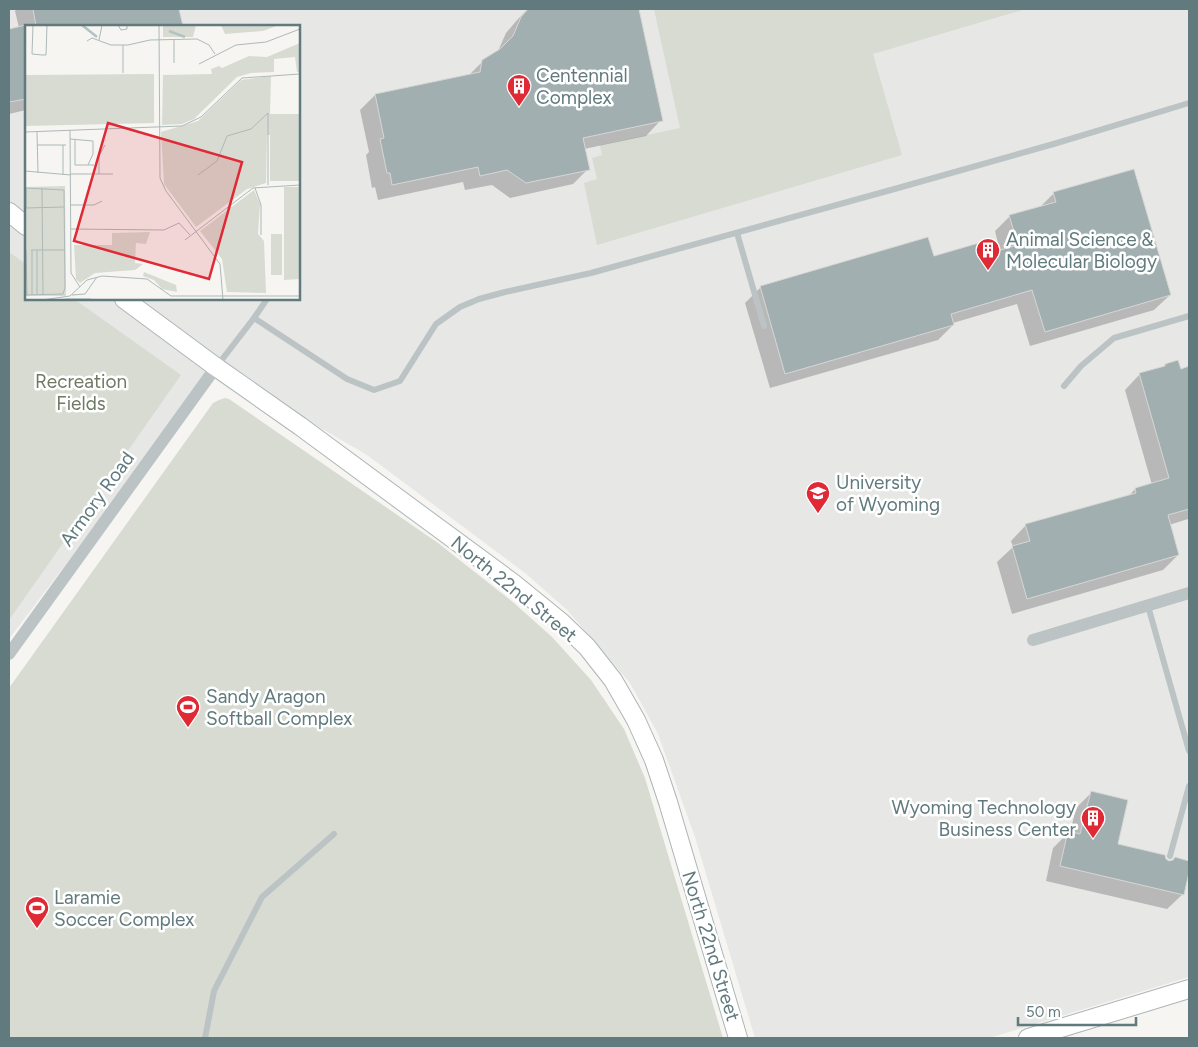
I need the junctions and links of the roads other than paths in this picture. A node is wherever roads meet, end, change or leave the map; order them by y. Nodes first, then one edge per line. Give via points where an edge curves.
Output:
1 (1189, 103) edge
2 (9, 212) edge
3 (25, 225) edge
4 (737, 233) junction
5 (125, 300) edge
6 (266, 300) edge
7 (1189, 316) edge
8 (254, 318) junction
9 (764, 326) dead end
10 (216, 367) junction
11 (1064, 386) dead end
12 (1189, 593) edge
13 (1148, 606) junction
14 (1033, 640) dead end
15 (9, 654) edge
16 (1189, 751) edge
17 (1189, 786) edge
18 (334, 834) dead end
19 (1170, 856) dead end
20 (1189, 989) edge
21 (204, 1038) edge
22 (738, 1038) edge
23 (1028, 1038) edge

1 - 4 lane
2 - 3 street
4 - 8 lane via 591,273 505,292 460,307 436,324 400,381 374,390 348,379
4 - 9 lane
5 - 10 street, North 22nd Street
6 - 8 lane
7 - 11 lane via 1114,338 1081,366
8 - 10 lane
10 - 15 street, Armory Road
10 - 22 street, North 22nd Street via 520,589 561,622 612,680 636,720 654,760
12 - 13 street
13 - 14 street
13 - 16 lane
17 - 19 lane
18 - 21 lane via 262,897 214,992
20 - 23 street

